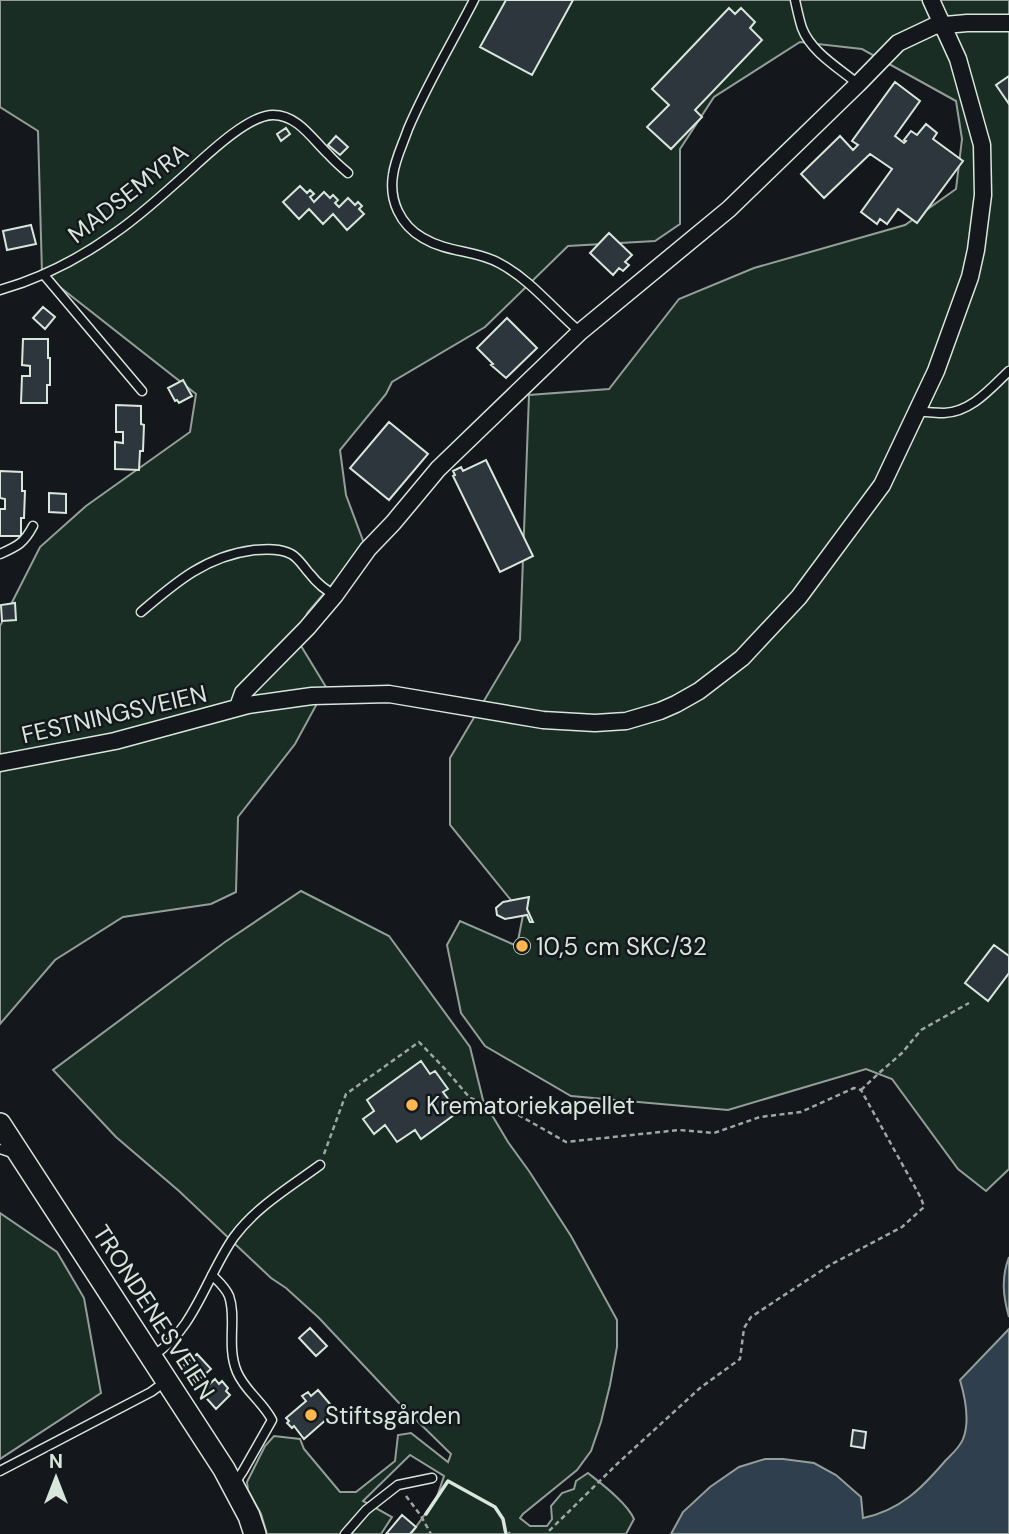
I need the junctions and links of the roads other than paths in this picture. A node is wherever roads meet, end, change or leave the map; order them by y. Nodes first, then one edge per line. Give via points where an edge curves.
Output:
1 (474, 0) edge
2 (795, 0) edge
3 (931, 0) edge
4 (1009, 23) edge
5 (943, 24) junction
6 (858, 84) junction
7 (348, 173) dead end
8 (44, 275) junction
9 (0, 290) edge
10 (580, 332) junction
11 (1009, 371) edge
12 (142, 391) dead end
13 (915, 411) junction
14 (33, 526) dead end
15 (0, 554) edge
16 (335, 595) junction
17 (141, 612) dead end
18 (239, 707) junction
19 (0, 763) edge
20 (0, 1124) edge
21 (0, 1149) edge
22 (21, 1156) junction
23 (320, 1165) road end
24 (212, 1275) junction
25 (150, 1356) junction
26 (166, 1381) junction
27 (0, 1471) edge
28 (432, 1478) dead end
29 (233, 1485) junction
30 (255, 1534) edge
31 (345, 1534) edge

1 - 10 lane via 400,149 393,174 395,205 410,230 442,247 500,263 531,284
2 - 6 lane via 811,43
3 - 5 street, FESTNINGSVEIEN
4 - 5 street
5 - 6 street via 898,43
5 - 13 street, FESTNINGSVEIEN via 958,59 982,145 983,195 970,277 936,371
6 - 10 street via 729,209
7 - 8 lane, MADSEMYRA via 287,118 274,115 256,120 116,232
8 - 9 lane, MADSEMYRA
8 - 12 lane
10 - 16 street via 438,469 368,549
11 - 13 lane via 964,408 944,413
13 - 18 street, FESTNINGSVEIEN via 882,485 799,597 742,658 676,704 609,723 544,720 389,694 312,696
14 - 15 lane via 26,540
16 - 17 lane via 291,554 258,550 211,561
16 - 18 street via 243,693
18 - 19 street, FESTNINGSVEIEN via 115,741
20 - 22 main road, TRONDENESVEIEN
21 - 22 lane
22 - 25 main road, TRONDENESVEIEN
23 - 24 lane via 254,1213
24 - 25 lane via 177,1334
24 - 29 lane via 230,1298 236,1371 272,1420
25 - 26 main road, TRONDENESVEIEN
26 - 27 lane
26 - 29 main road, TRONDENESVEIEN
28 - 31 lane via 398,1485
29 - 30 main road, TRONDENESVEIEN

